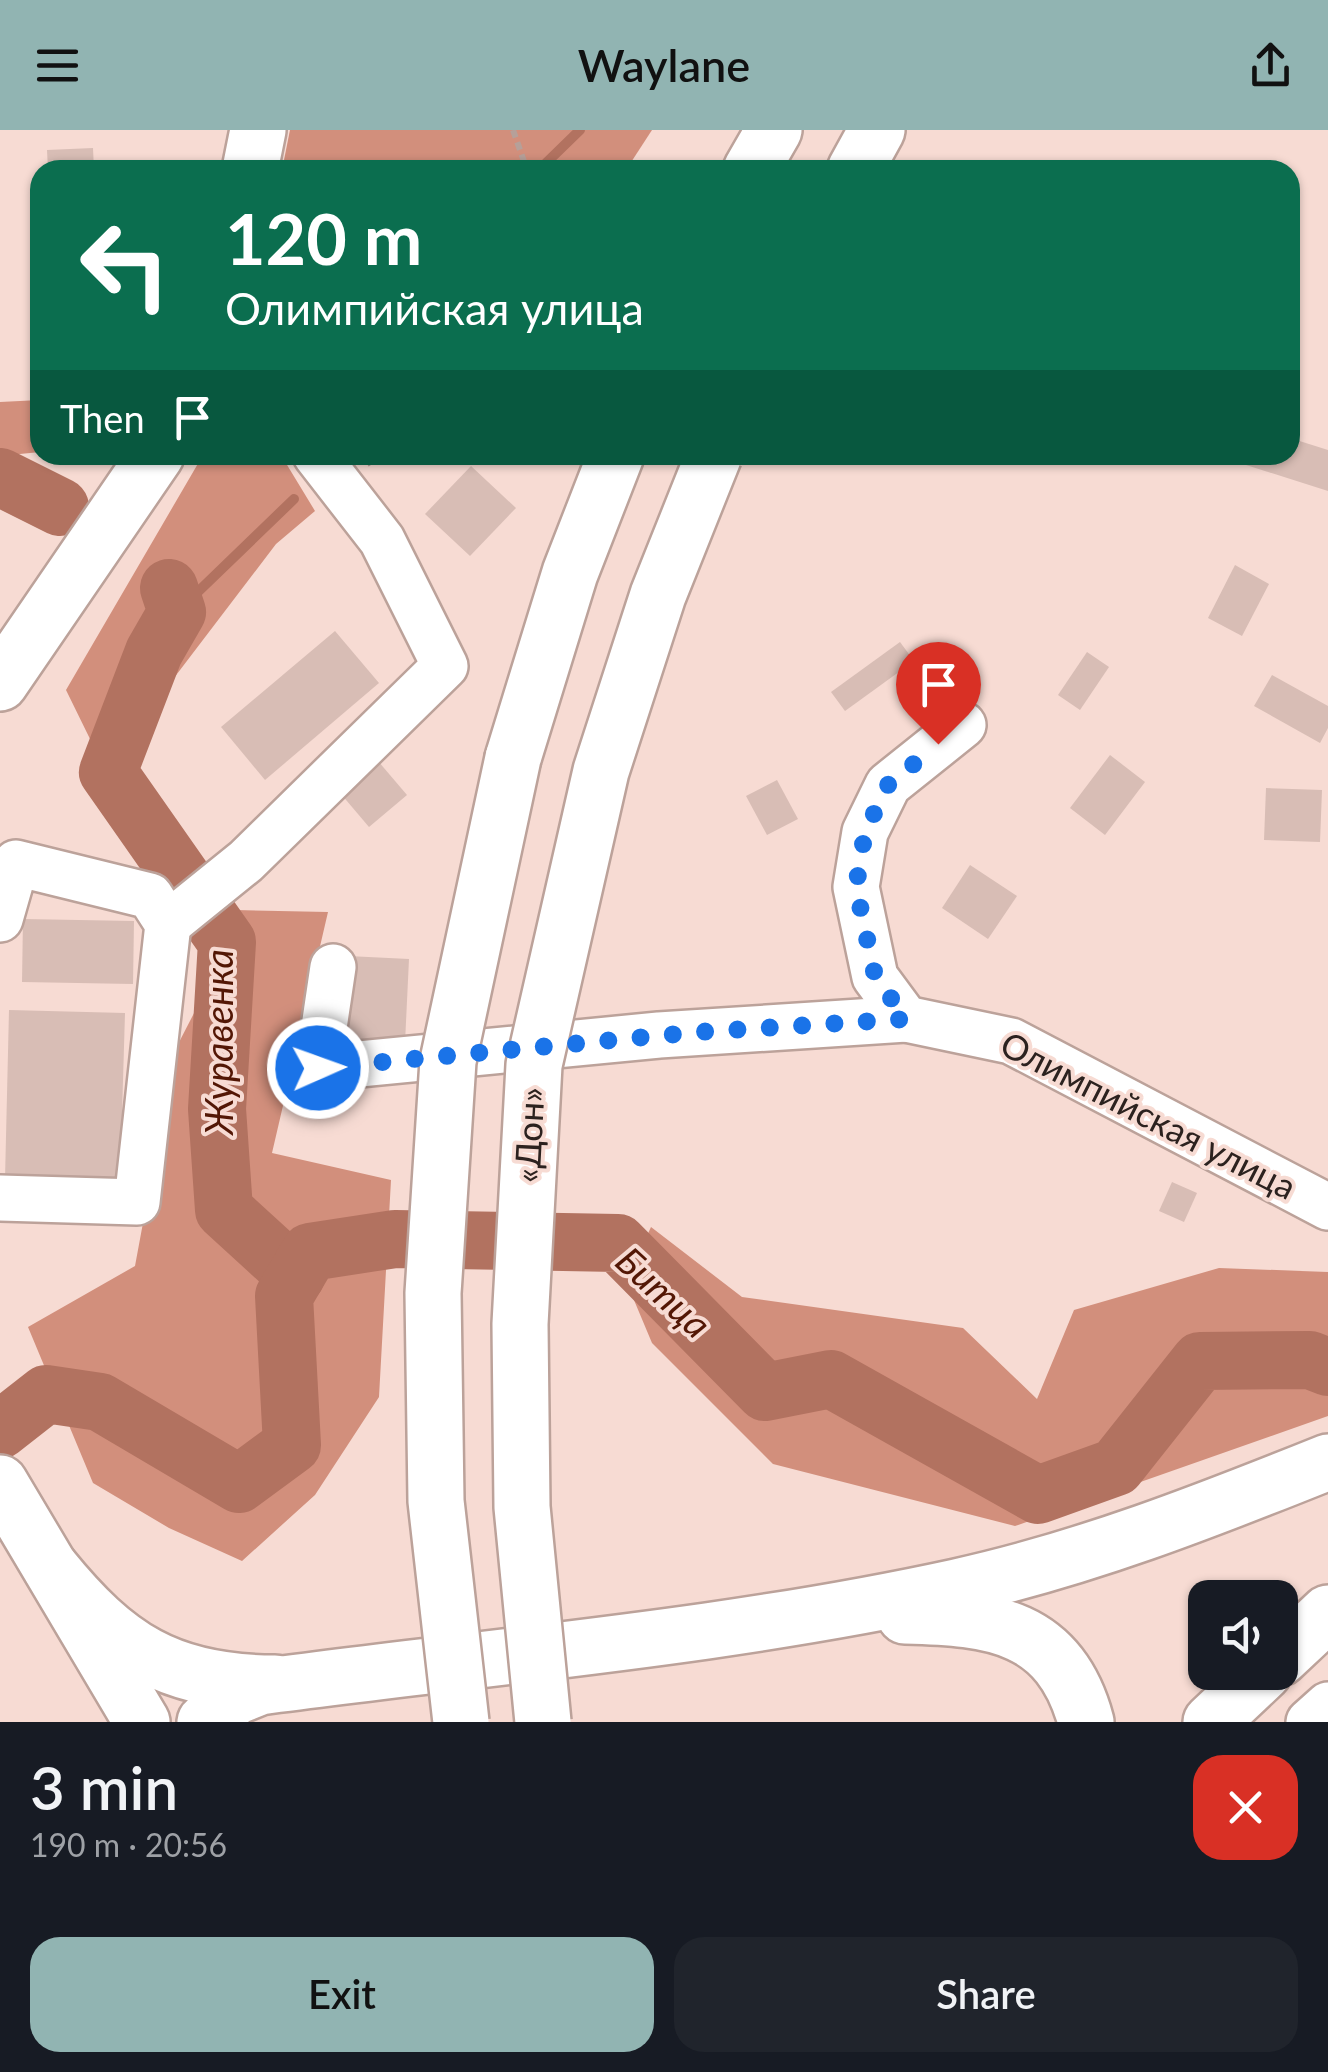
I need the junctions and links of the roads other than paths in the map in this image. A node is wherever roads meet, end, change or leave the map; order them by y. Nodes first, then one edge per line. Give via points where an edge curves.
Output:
1 (258, 130) edge
2 (774, 130) edge
3 (877, 130) edge
4 (252, 160) edge
5 (757, 160) edge
6 (860, 160) edge
7 (149, 465) edge
8 (324, 465) edge
9 (612, 465) edge
10 (710, 465) edge
11 (0, 683) edge
12 (963, 724) dead end
13 (0, 919) edge
14 (168, 924) junction
15 (333, 967) dead end
16 (906, 1019) junction
17 (0, 1198) edge
18 (1328, 1207) edge
19 (1328, 1462) edge
20 (0, 1484) edge
21 (51, 1568) junction
22 (1328, 1612) edge
23 (790, 1619) junction
24 (1298, 1641) edge
25 (293, 1682) junction
26 (1245, 1690) edge
27 (1328, 1704) edge
28 (142, 1722) edge
29 (205, 1722) edge
30 (462, 1722) edge
31 (543, 1722) edge
32 (1086, 1722) edge
33 (1211, 1722) edge
34 (1309, 1722) edge

1 - 4 main road
2 - 5 main road
3 - 6 main road
7 - 11 main road
8 - 14 street via 382,540 445,666 246,861
9 - 30 main road, bridge via 570,573 513,758 448,1060 433,1292 436,1501
10 - 31 main road, «Дон», bridge via 658,595 601,771 534,1065 520,1324 522,1507
12 - 16 street via 888,785 865,832 856,887 871,959 875,976
13 - 14 street via 16,863 150,896
14 - 17 street via 137,1202
15 - 16 street, Олимпийская улица via 318,1068
16 - 18 street, Олимпийская улица via 1011,1042
19 - 23 main road via 1108,1546 959,1586
20 - 21 main road
21 - 25 main road via 94,1620 142,1656 206,1677
21 - 28 main road
22 - 24 main road
23 - 25 main road
23 - 32 main road via 943,1617 1008,1625 1052,1658 1072,1683
25 - 29 main road via 234,1697
26 - 33 main road
27 - 34 street

